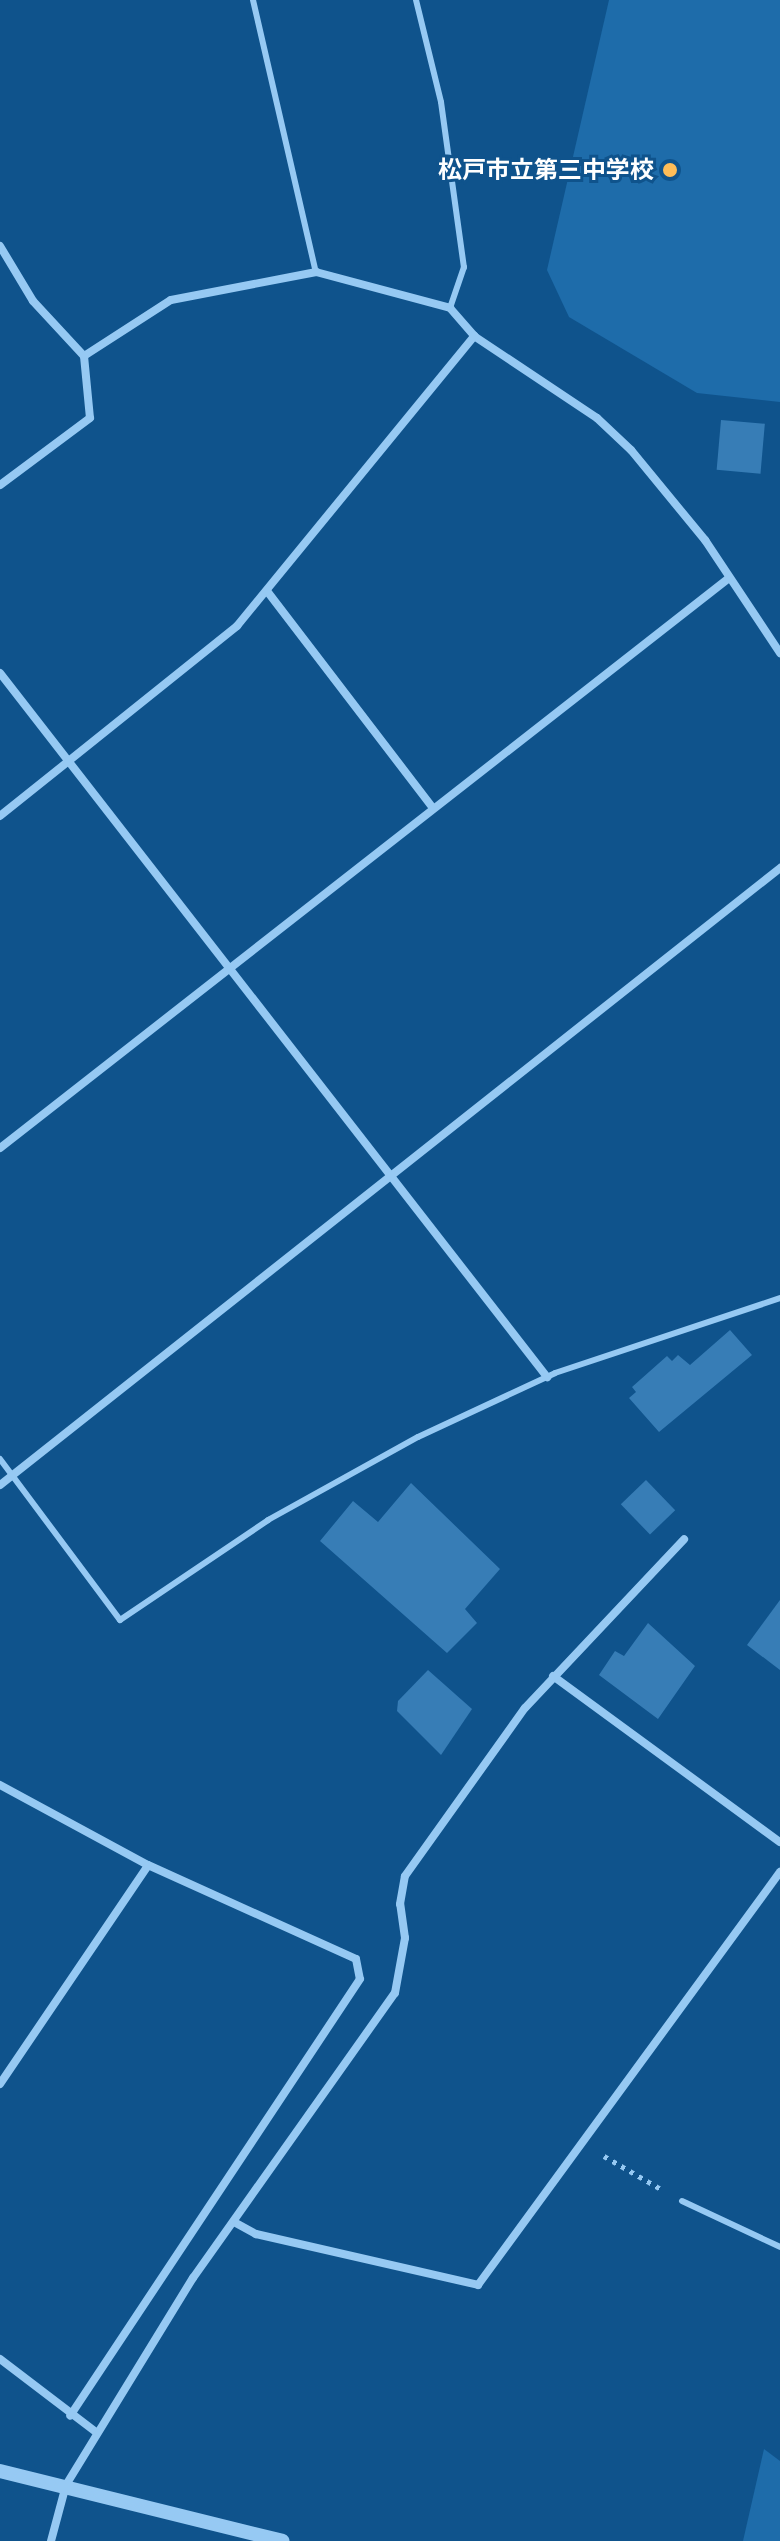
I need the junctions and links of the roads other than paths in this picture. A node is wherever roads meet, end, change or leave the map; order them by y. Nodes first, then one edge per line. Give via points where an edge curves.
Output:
1 (253, 0) edge
2 (416, 0) edge
3 (0, 246) edge
4 (316, 272) junction
5 (450, 308) junction
6 (474, 336) junction
7 (84, 356) junction
8 (0, 485) edge
9 (729, 578) junction
10 (267, 591) junction
11 (780, 653) edge
12 (0, 673) edge
13 (68, 762) junction
14 (433, 808) junction
15 (0, 816) edge
16 (780, 868) edge
17 (233, 969) junction
18 (0, 1148) edge
19 (394, 1174) junction
20 (780, 1298) edge
21 (547, 1377) junction
22 (0, 1459) edge
23 (13, 1475) junction
24 (0, 1485) edge
25 (684, 1539) dead end
26 (553, 1676) junction
27 (0, 1785) edge
28 (780, 1842) edge
29 (148, 1865) junction
30 (780, 1872) edge
31 (0, 2084) edge
32 (682, 2201) road end
33 (234, 2222) junction
34 (780, 2247) edge
35 (0, 2359) edge
36 (70, 2416) junction
37 (97, 2433) junction
38 (0, 2471) edge
39 (66, 2485) junction
40 (51, 2541) edge
41 (282, 2541) edge

1 - 4 lane
2 - 5 lane via 441,102 464,267
3 - 7 street via 33,301
4 - 5 street
4 - 7 street via 171,300
5 - 6 street
6 - 9 street via 597,418 631,450 666,487
6 - 10 street
7 - 8 street via 90,418
9 - 11 street
9 - 14 street
10 - 13 street via 237,626
10 - 14 street
12 - 13 street
13 - 15 street
13 - 17 street
14 - 17 street
16 - 19 street
17 - 18 street
17 - 19 street
19 - 21 street
19 - 23 street
20 - 21 lane
21 - 23 lane via 418,1437 268,1520 120,1620
22 - 23 lane
23 - 24 street
25 - 26 street
26 - 28 street
26 - 33 street via 405,1876 400,1904 405,1938 395,1993
27 - 29 street
29 - 31 street
29 - 36 street via 356,1959 360,1979
30 - 33 street via 478,2285 256,2234
32 - 34 lane
33 - 37 street
35 - 36 street
36 - 37 street
37 - 39 street
38 - 39 street
39 - 40 street
39 - 41 street

